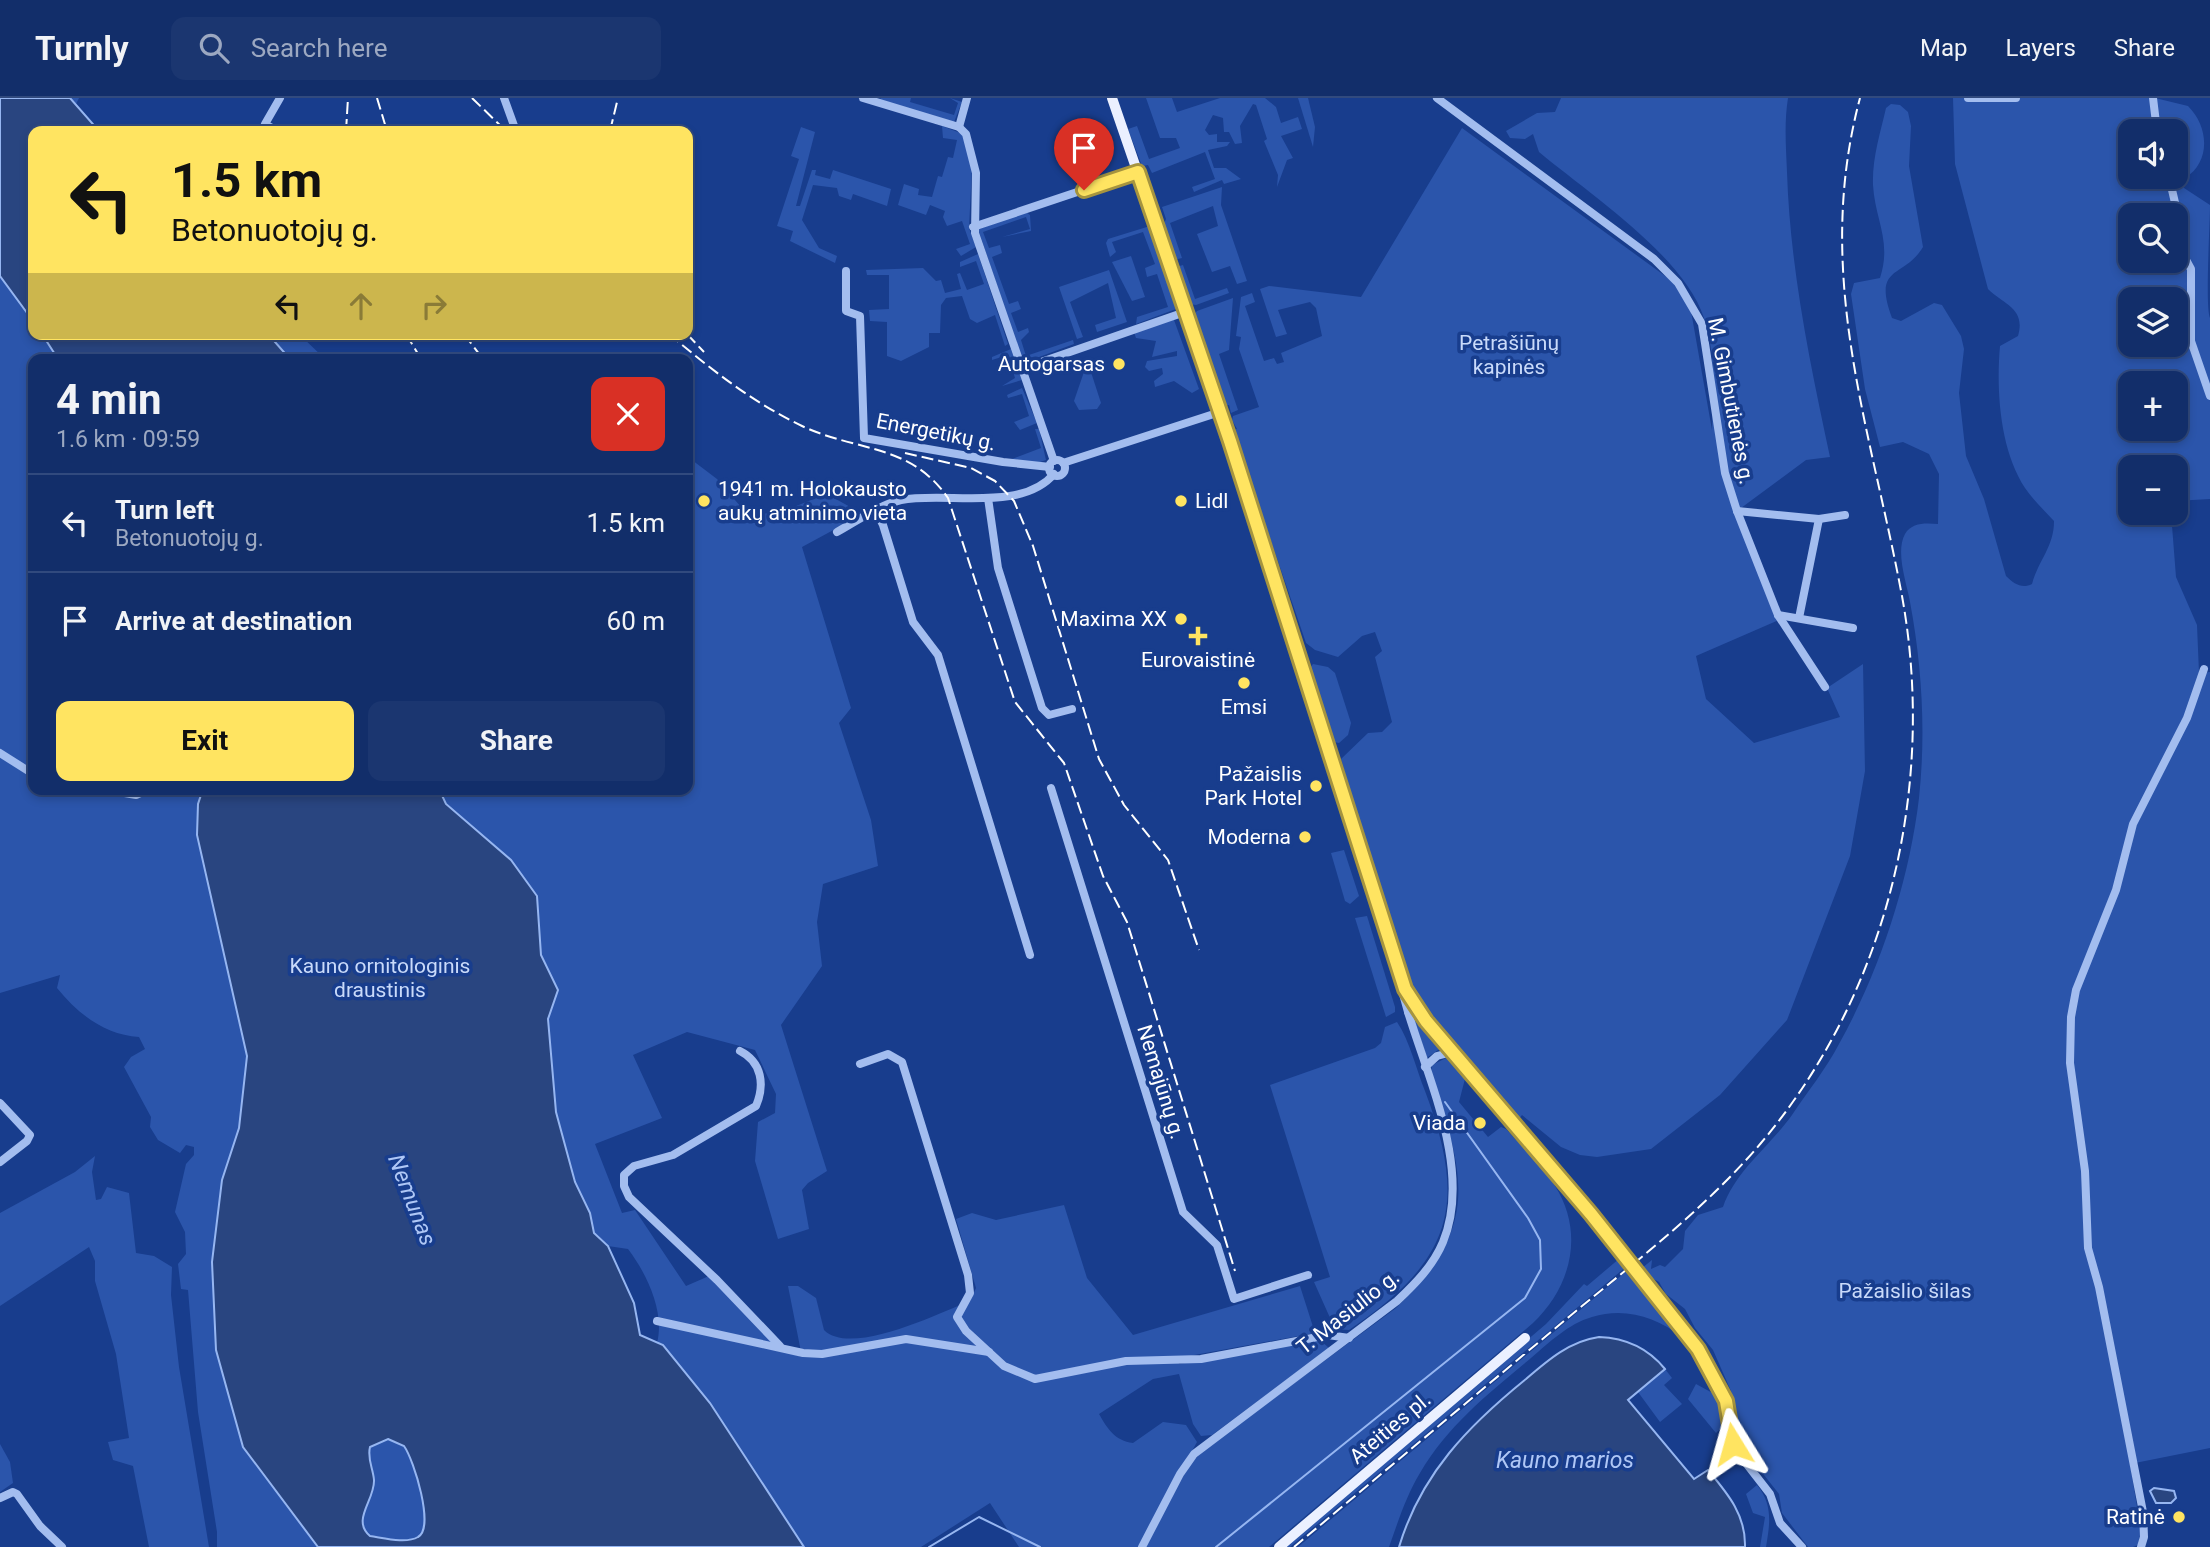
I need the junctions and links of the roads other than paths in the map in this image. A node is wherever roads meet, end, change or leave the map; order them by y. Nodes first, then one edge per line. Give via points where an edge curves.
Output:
1 (280, 98) edge
2 (504, 98) edge
3 (863, 98) edge
4 (1112, 98) edge
5 (1437, 98) edge
6 (1968, 98) edge
7 (2016, 98) edge
8 (2153, 98) edge
9 (964, 99) edge
10 (2156, 119) edge
11 (268, 126) edge
12 (514, 126) edge
13 (959, 127) junction
14 (1138, 172) junction
15 (2172, 189) edge
16 (973, 227) junction
17 (846, 271) dead end
18 (1185, 312) junction
19 (1021, 369) junction
20 (2210, 396) edge
21 (1220, 412) junction
22 (1055, 466) junction
23 (988, 498) junction
24 (876, 511) junction
25 (1737, 511) junction
26 (1845, 515) dead end
27 (1819, 519) junction
28 (837, 532) dead end
29 (1779, 615) junction
30 (1799, 618) junction
31 (1853, 628) dead end
32 (2204, 669) dead end
33 (1825, 687) dead end
34 (1072, 709) dead end
35 (0, 753) edge
36 (28, 771) edge
37 (1051, 788) dead end
38 (1030, 955) dead end
39 (1412, 1010) junction
40 (740, 1051) dead end
41 (1452, 1052) junction
42 (860, 1064) dead end
43 (1425, 1067) junction
44 (0, 1103) edge
45 (0, 1162) edge
46 (1612, 1241) joint
47 (1308, 1275) dead end
48 (657, 1321) dead end
49 (1349, 1338) junction
50 (1525, 1338) dead end
51 (780, 1346) junction
52 (989, 1352) junction
53 (0, 1498) edge
54 (62, 1547) edge
55 (1142, 1547) edge
56 (1279, 1547) edge
57 (1802, 1547) edge
58 (2141, 1547) edge

1 - 11 street via 265,124
2 - 12 street
3 - 13 street
4 - 14 main road, T. Masiulio g.
5 - 25 street, M. Gimbutienės g. via 1626,237 1678,283 1703,328 1724,473
6 - 7 street
8 - 10 street
9 - 13 street
13 - 16 street via 967,134 976,173
14 - 16 street
14 - 18 main road, T. Masiulio g.
15 - 20 street via 2178,245 2193,284 2191,341
16 - 19 street
17 - 22 street, Energetikų g. via 846,311 860,316 864,438 1003,462
18 - 19 street
18 - 21 main road, T. Masiulio g.
19 - 22 street
21 - 22 street
21 - 39 main road, T. Masiulio g.
22 - 23 street via 1037,488
23 - 24 street via 904,500
23 - 34 street via 998,568 1042,708 1049,715
24 - 28 street
24 - 38 street via 913,622 938,656
25 - 27 street
25 - 29 street, M. Gimbutienės g.
26 - 27 street
27 - 30 street
29 - 30 street
29 - 33 street, M. Gimbutienės g.
30 - 31 street
32 - 58 street via 2187,718 2133,824 2116,890 2076,990 2071,1017 2070,1063 2085,1171 2088,1248 2144,1524
35 - 36 street
37 - 47 street, Nemajūnų g. via 1183,1212 1217,1245 1234,1299
39 - 41 main road, T. Masiulio g.
39 - 43 street, T. Masiulio g.
40 - 51 street via 748,1055 761,1076 755,1106 673,1155 635,1166 624,1175 624,1186 629,1197
41 - 43 street via 1437,1056
41 - 46 main road, T. Masiulio g.
42 - 52 street via 882,1054 902,1062 968,1275 970,1293 957,1317
43 - 49 street, T. Masiulio g. via 1451,1160 1453,1195 1448,1229 1424,1274
44 - 45 street via 30,1135
46 - 57 street, T. Masiulio g. via 1706,1362 1730,1412 1735,1450 1770,1494 1780,1523
48 - 51 street
49 - 52 street via 1328,1335 1201,1359 1126,1361 1035,1379 1015,1373
49 - 55 street, T. Masiulio g. via 1194,1454
50 - 56 main road, Ateities pl.
51 - 52 street via 822,1354 915,1339
53 - 54 street via 13,1492

